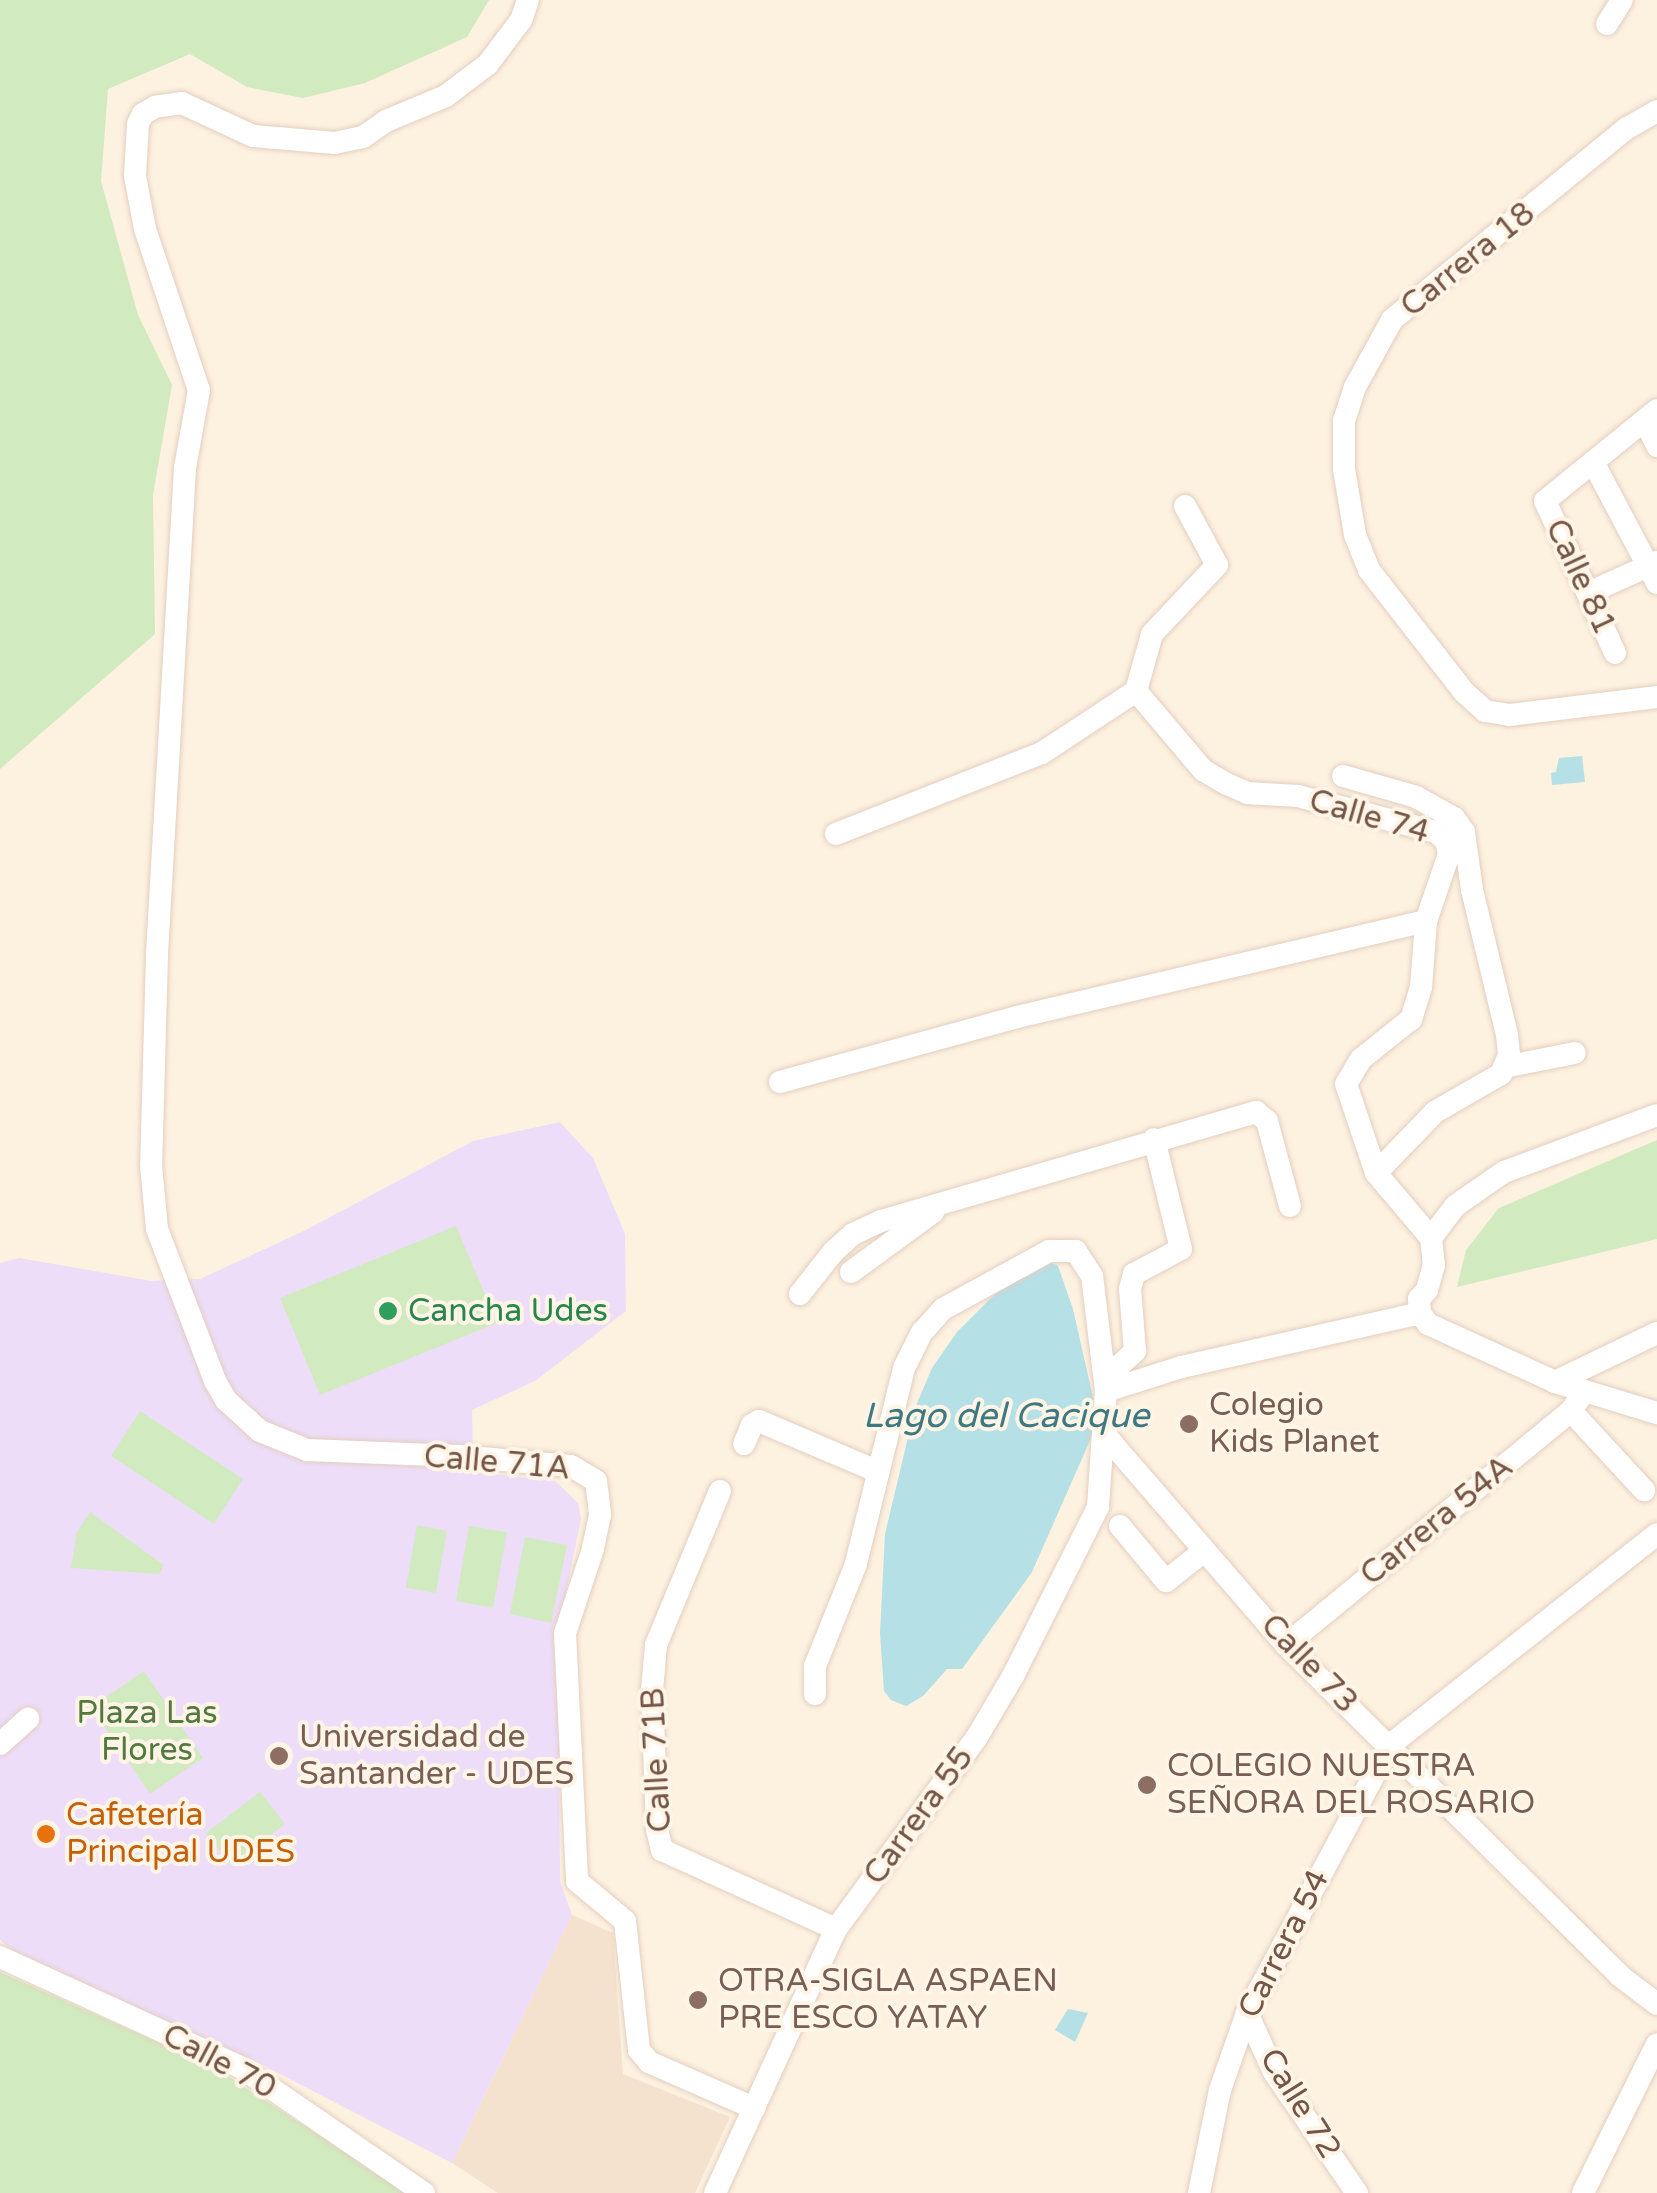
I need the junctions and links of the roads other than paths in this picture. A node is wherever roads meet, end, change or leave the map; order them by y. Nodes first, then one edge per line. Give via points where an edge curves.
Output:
1 (528, 0) edge
2 (1622, 0) edge
3 (1607, 24) dead end
4 (1657, 110) edge
5 (1651, 416) edge
6 (1657, 446) edge
7 (1593, 462) junction
8 (1185, 506) dead end
9 (1654, 570) edge
10 (1588, 593) junction
11 (1615, 652) dead end
12 (1136, 691) junction
13 (1657, 696) edge
14 (1343, 776) dead end
15 (836, 834) dead end
16 (1426, 921) junction
17 (1575, 1053) dead end
18 (1504, 1067) junction
19 (780, 1082) dead end
20 (1657, 1115) edge
21 (1154, 1139) junction
22 (1376, 1174) junction
23 (944, 1204) junction
24 (1290, 1206) dead end
25 (1431, 1238) junction
26 (851, 1272) dead end
27 (800, 1294) dead end
28 (1420, 1313) junction
29 (1657, 1333) edge
30 (1104, 1371) junction
31 (1555, 1382) junction
32 (1578, 1402) junction
33 (1657, 1413) edge
34 (1105, 1435) junction
35 (744, 1444) dead end
36 (879, 1472) junction
37 (1644, 1490) dead end
38 (720, 1491) dead end
39 (1120, 1526) dead end
40 (1657, 1534) edge
41 (1204, 1551) junction
42 (1286, 1645) junction
43 (815, 1694) dead end
44 (28, 1719) dead end
45 (0, 1744) edge
46 (1390, 1746) junction
47 (836, 1929) junction
48 (0, 1957) edge
49 (1657, 2004) edge
50 (1247, 2013) junction
51 (1657, 2044) edge
52 (754, 2108) junction
53 (424, 2193) edge
54 (715, 2193) edge
55 (1199, 2193) edge
56 (1357, 2193) edge
57 (1583, 2193) edge

1 - 52 street, Calle 71A via 488,64 446,96 363,137 335,143 253,136 182,103 155,107 138,124 135,176 145,228 199,390 185,468 157,956 151,1166 156,1228 216,1381 226,1400 260,1431 307,1450 570,1466 596,1481 600,1515 566,1633 577,1881 626,1922 638,2050 648,2062
2 - 3 street
4 - 13 street, Carrera 18 via 1392,320 1344,420 1344,469 1369,570 1484,711 1508,715
5 - 6 street
5 - 7 street
7 - 9 street
7 - 10 street, Calle 81 via 1545,502
8 - 12 street via 1218,565 1152,634
9 - 10 street
10 - 11 street, Calle 81
12 - 15 street via 1042,753
12 - 16 street, Calle 74 via 1203,770 1247,793 1298,796 1436,832 1450,854
14 - 18 street via 1416,798 1454,818 1464,832 1508,1035
16 - 19 street via 1017,1017
16 - 22 street, Calle 74 via 1421,987 1411,1019 1361,1059 1346,1084
17 - 18 street
18 - 22 street via 1435,1112
20 - 25 street via 1504,1172 1455,1206
21 - 23 street
21 - 24 street via 1262,1114
21 - 30 street via 1182,1244 1178,1254 1143,1268 1130,1282 1136,1340 1131,1358
22 - 25 street, Calle 74
23 - 26 street
23 - 27 street via 854,1234
25 - 28 street via 1434,1264
28 - 30 street via 1181,1366
28 - 31 street via 1428,1324
29 - 31 street
30 - 34 street, Carrera 55
30 - 36 street, Carrera 55 via 1088,1263 1076,1251 1049,1251 943,1309 922,1332 904,1368
31 - 32 street
32 - 33 street
32 - 37 street
32 - 42 street, Carrera 54A
34 - 41 street, Calle 73
34 - 47 street, Carrera 55 via 1098,1507 1014,1676 955,1770
35 - 36 street via 759,1421
36 - 43 street, Carrera 55 via 856,1564 816,1666
38 - 47 street, Calle 71B via 656,1645 652,1692 662,1850
39 - 41 street via 1166,1581
40 - 46 street, Carrera 54
41 - 42 street, Calle 73
42 - 46 street, Calle 73
44 - 45 street
46 - 49 street, Calle 73 via 1620,1976
46 - 50 street, Carrera 54
47 - 52 street, Carrera 55
48 - 53 street, Calle 70 via 240,2066
50 - 55 street, Carrera 54 via 1220,2090
50 - 56 street, Calle 72 via 1274,2072
51 - 57 street
52 - 54 street, Carrera 55

